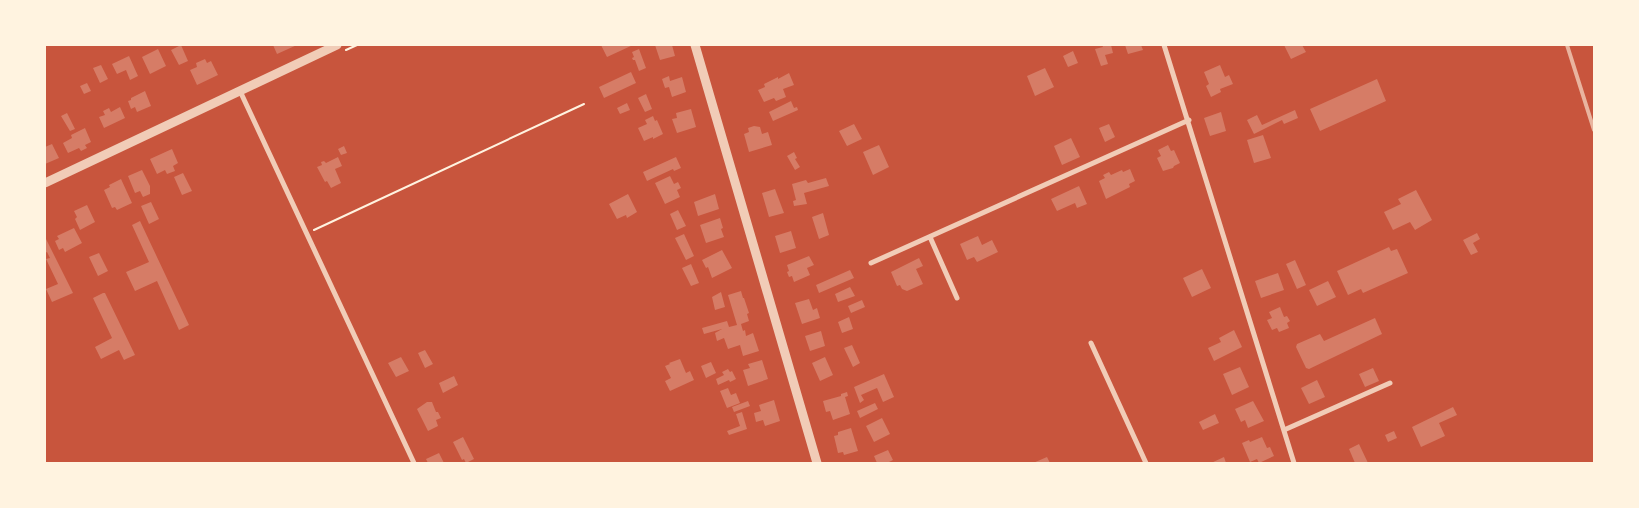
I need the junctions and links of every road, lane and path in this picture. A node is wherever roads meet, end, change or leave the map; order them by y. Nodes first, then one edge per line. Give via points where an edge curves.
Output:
1 (337, 45) edge
2 (695, 45) edge
3 (1164, 45) edge
4 (240, 91) junction
5 (584, 104) dead end
6 (1189, 120) junction
7 (45, 183) edge
8 (306, 234) junction
9 (930, 236) junction
10 (871, 263) dead end
11 (957, 298) dead end
12 (1091, 343) dead end
13 (1390, 383) dead end
14 (1284, 430) junction
15 (414, 463) edge
16 (818, 463) edge
17 (1146, 463) edge
18 (1294, 463) edge

1 - 4 street
2 - 16 street
3 - 6 street
4 - 7 street
4 - 8 street
5 - 8 path
6 - 9 street
6 - 14 street
8 - 15 street
9 - 10 street
9 - 11 street
12 - 17 street
13 - 14 street
14 - 18 street

